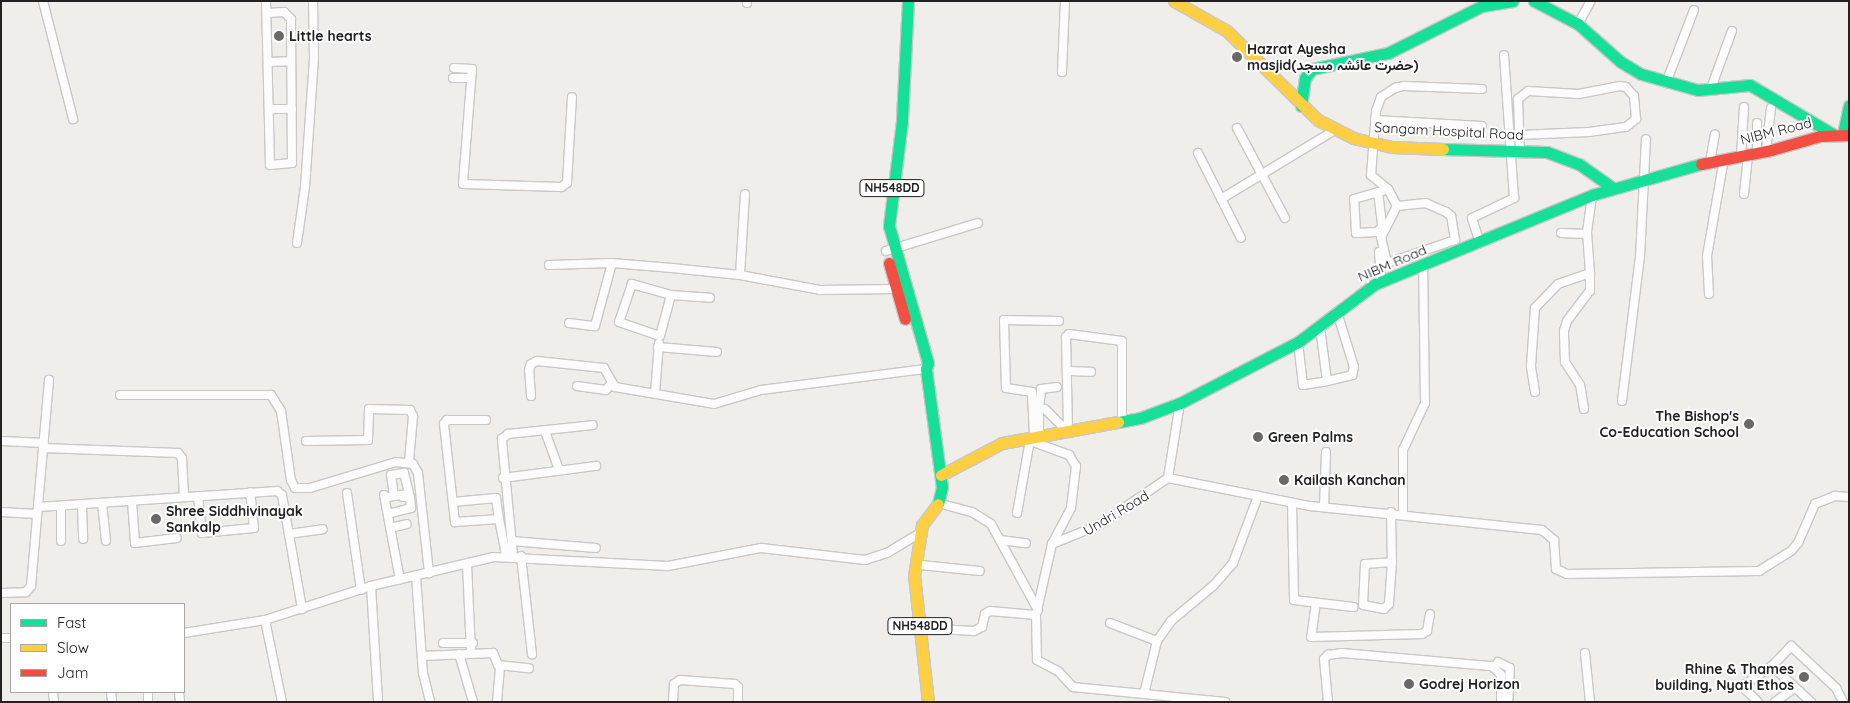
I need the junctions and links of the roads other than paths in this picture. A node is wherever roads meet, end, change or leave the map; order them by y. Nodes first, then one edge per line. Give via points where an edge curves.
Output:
1 (43, 1) edge
2 (266, 1) edge
3 (313, 1) edge
4 (1065, 1) edge
5 (1174, 1) edge
6 (1513, 1) edge
7 (1534, 1) edge
8 (1591, 1) edge
9 (904, 4) edge
10 (1694, 10) dead end
11 (267, 13) junction
12 (1578, 24) junction
13 (1732, 32) dead end
14 (1504, 55) dead end
15 (291, 61) junction
16 (268, 62) junction
17 (454, 68) dead end
18 (1062, 72) dead end
19 (453, 78) dead end
20 (471, 78) junction
21 (1666, 83) junction
22 (1482, 89) dead end
23 (1710, 91) junction
24 (572, 97) dead end
25 (1300, 106) junction
26 (1849, 106) edge
27 (1744, 107) dead end
28 (1771, 108) dead end
29 (292, 109) junction
30 (269, 110) junction
31 (73, 120) dead end
32 (1375, 120) junction
33 (1757, 123) dead end
34 (1482, 126) dead end
35 (1237, 128) dead end
36 (1335, 130) junction
37 (1715, 134) dead end
38 (1841, 134) edge
39 (1519, 135) junction
40 (1646, 139) dead end
41 (1372, 144) junction
42 (1516, 150) junction
43 (1198, 153) dead end
44 (1753, 154) junction
45 (1724, 159) junction
46 (1710, 162) junction
47 (1262, 175) junction
48 (1645, 178) junction
49 (1613, 188) junction
50 (1388, 189) junction
51 (1378, 192) junction
52 (745, 194) dead end
53 (1744, 194) dead end
54 (1592, 195) junction
55 (1221, 199) junction
56 (1397, 206) junction
57 (1285, 218) dead end
58 (978, 223) dead end
59 (1561, 233) dead end
60 (1587, 234) junction
61 (1241, 238) dead end
62 (297, 243) dead end
63 (1480, 243) junction
64 (889, 250) junction
65 (1379, 252) dead end
66 (612, 263) junction
67 (549, 265) dead end
68 (1423, 265) junction
69 (1590, 273) junction
70 (740, 276) junction
71 (1382, 281) junction
72 (895, 289) junction
73 (1709, 294) dead end
74 (670, 295) junction
75 (710, 298) dead end
76 (1337, 312) junction
77 (1059, 322) dead end
78 (569, 323) dead end
79 (1320, 327) junction
80 (660, 336) junction
81 (1298, 342) junction
82 (658, 347) junction
83 (717, 352) dead end
84 (926, 369) junction
85 (1067, 370) junction
86 (1092, 372) dead end
87 (49, 380) dead end
88 (1327, 381) junction
89 (611, 384) junction
90 (577, 386) dead end
91 (1057, 387) dead end
92 (655, 392) junction
93 (1535, 392) dead end
94 (120, 396) dead end
95 (531, 396) dead end
96 (1622, 401) dead end
97 (1180, 403) junction
98 (1039, 409) junction
99 (1584, 409) dead end
100 (486, 420) dead end
101 (1122, 421) junction
102 (593, 425) dead end
103 (1067, 430) junction
104 (546, 434) dead end
105 (1031, 438) junction
106 (306, 441) dead end
107 (1, 442) edge
108 (43, 446) junction
109 (1326, 452) dead end
110 (409, 462) junction
111 (596, 466) dead end
112 (559, 470) junction
113 (941, 475) junction
114 (503, 478) junction
115 (1168, 478) junction
116 (250, 492) junction
117 (348, 493) dead end
118 (198, 496) junction
119 (394, 496) dead end
120 (1258, 496) junction
121 (184, 497) junction
122 (1849, 497) edge
123 (385, 498) junction
124 (132, 501) junction
125 (452, 502) junction
126 (102, 503) junction
127 (938, 503) junction
128 (1292, 503) junction
129 (82, 505) junction
130 (61, 506) junction
131 (1324, 507) junction
132 (37, 511) junction
133 (1, 512) edge
134 (1391, 512) junction
135 (1017, 513) dead end
136 (388, 514) junction
137 (1403, 514) junction
138 (499, 520) junction
139 (407, 524) dead end
140 (390, 528) junction
141 (323, 529) dead end
142 (289, 534) junction
143 (919, 534) junction
144 (177, 538) dead end
145 (83, 540) dead end
146 (1000, 540) junction
147 (61, 541) dead end
148 (106, 541) dead end
149 (512, 541) junction
150 (1026, 543) dead end
151 (1052, 544) junction
152 (596, 548) dead end
153 (917, 551) junction
154 (513, 556) junction
155 (1392, 562) junction
156 (467, 564) junction
157 (921, 564) junction
158 (980, 571) dead end
159 (429, 573) junction
160 (416, 576) junction
161 (400, 580) junction
162 (371, 586) junction
163 (361, 590) junction
164 (1, 594) edge
165 (1316, 603) junction
166 (1354, 607) dead end
167 (302, 609) junction
168 (1037, 612) junction
169 (1430, 614) dead end
170 (265, 620) junction
171 (1110, 623) dead end
172 (924, 628) junction
173 (185, 633) edge
174 (1157, 641) junction
175 (443, 643) dead end
176 (473, 643) junction
177 (471, 653) junction
178 (1585, 653) dead end
179 (459, 654) junction
180 (532, 654) dead end
181 (422, 656) junction
182 (1498, 662) dead end
183 (500, 666) junction
184 (1772, 666) junction
185 (530, 668) dead end
186 (1794, 688) junction
187 (1144, 694) junction
188 (282, 702) edge
189 (378, 702) edge
190 (430, 702) edge
191 (473, 702) edge
192 (497, 702) edge
193 (673, 702) edge
194 (738, 702) edge
195 (928, 702) edge
196 (936, 702) edge
197 (1225, 702) edge
198 (1328, 702) edge
199 (1501, 702) edge
200 (1508, 702) edge
201 (1590, 702) edge
202 (1758, 702) edge
203 (1775, 702) edge
204 (1811, 702) edge
205 (1843, 702) edge

1 - 31 street
2 - 11 street
3 - 62 street via 314,58 305,186
4 - 18 street
5 - 25 main road, Sangam Hospital Road via 1227,30
6 - 25 main road via 1482,6 1388,53 1312,69 1305,78
7 - 12 main road
8 - 12 street
9 - 64 main road, NH548DD via 902,121 889,208
10 - 21 street
11 - 15 street via 281,11 290,18
11 - 16 street
12 - 21 main road via 1628,66
13 - 23 street
14 - 42 street
15 - 16 street
15 - 29 street
16 - 30 street
17 - 20 street via 472,69
19 - 20 street
20 - 24 street via 463,184 561,187 567,183
21 - 23 main road
22 - 32 street via 1395,88 1381,97
23 - 38 main road via 1744,84 1755,87
25 - 36 main road, Sangam Hospital Road
26 - 38 main road
27 - 44 street
28 - 44 street
29 - 30 street
29 - 30 street via 292,163 270,165
32 - 34 street
32 - 41 street
33 - 44 street
35 - 47 street
36 - 41 main road, Sangam Hospital Road
36 - 47 street
37 - 46 street
38 - 44 main road, NIBM Road
39 - 39 street via 1518,99 1528,91 1579,94 1620,86 1626,87 1634,96 1636,119 1626,127
39 - 42 street
40 - 48 street
41 - 42 main road, Sangam Hospital Road
41 - 50 street via 1371,175
42 - 49 main road, Sangam Hospital Road via 1561,155
42 - 63 street via 1514,198 1472,218
43 - 55 street
44 - 45 main road, NIBM Road
44 - 53 street
45 - 46 main road, NIBM Road
45 - 73 street via 1707,256
46 - 48 main road, NIBM Road
47 - 55 street
47 - 57 street
48 - 49 main road, NIBM Road
48 - 96 street via 1640,257
49 - 54 main road, NIBM Road
50 - 51 street
50 - 56 street
51 - 51 street via 1354,199 1356,233 1377,232 1382,227
52 - 70 street
54 - 60 street
54 - 63 main road, NIBM Road
55 - 61 street
56 - 56 street via 1426,203 1446,212 1451,216 1454,240 1387,263 1381,237
58 - 64 street
59 - 60 street
60 - 69 street
63 - 68 main road, NIBM Road
64 - 72 main road, NH548DD
64 - 84 main road, NH548DD via 928,363
65 - 71 street
66 - 67 street
66 - 70 street
66 - 78 street via 595,326
68 - 71 main road, NIBM Road
68 - 137 street via 1425,403 1403,450
69 - 93 street via 1558,284 1537,304 1531,366
69 - 99 street via 1590,291 1567,321 1564,331 1564,357 1582,391
70 - 72 street via 820,290
71 - 76 main road, NIBM Road via 1364,290
72 - 84 main road, NH548DD via 920,366
74 - 75 street
74 - 80 street
74 - 80 street via 632,284 619,315 619,322 625,326
76 - 79 main road, NIBM Road
76 - 88 street via 1355,370 1352,375
77 - 98 street via 1004,320 1006,388 1032,392
79 - 81 main road, NIBM Road
79 - 88 street
80 - 82 street
81 - 88 street via 1303,385
81 - 97 main road, NIBM Road
82 - 83 street
82 - 92 street
84 - 92 street via 761,390 714,404
84 - 113 main road, NH548DD
85 - 86 street
85 - 101 street via 1067,335 1122,341
85 - 103 street
87 - 108 street
89 - 90 street via 606,390
89 - 92 street
89 - 95 street via 604,368 537,361 529,367
91 - 98 street via 1039,391
94 - 110 street via 271,395 281,411 291,480 295,488 310,488 396,462
97 - 101 main road, NIBM Road
97 - 115 street
98 - 103 street
98 - 105 street
100 - 125 street via 448,420 444,424
101 - 103 main road, NIBM Road
102 - 114 street via 504,436 500,441
103 - 105 main road, NIBM Road
104 - 112 street
105 - 113 main road, NIBM Road via 982,450
105 - 135 street
105 - 151 street via 1069,456 1076,466 1071,508
106 - 110 street via 368,440 369,409 410,410 413,416
107 - 108 street
108 - 121 street via 178,453 182,458
108 - 132 street
109 - 131 street
110 - 159 street via 418,473
111 - 112 street
112 - 114 street
113 - 127 main road, NH548DD
114 - 149 street
115 - 120 street
115 - 151 street, Undri Road via 1099,525
116 - 118 street
116 - 118 street via 254,528 202,533
116 - 142 street via 280,492
117 - 163 street
118 - 121 street
119 - 123 street
120 - 128 street
120 - 174 street via 1233,563 1214,585 1171,621
121 - 124 street
122 - 137 street via 1835,496 1815,504 1803,535 1792,551 1770,566 1750,574 1561,574 1556,569 1554,540 1548,532
123 - 136 street
123 - 136 street via 409,496 412,506
124 - 126 street
124 - 144 street via 135,543
125 - 138 street via 455,522
125 - 138 street via 496,498
126 - 129 street
126 - 148 street
127 - 143 main road, NH548DD
127 - 146 street via 980,516 991,524
128 - 131 street
128 - 165 street via 1294,600
129 - 130 street
129 - 145 street
130 - 132 street
130 - 147 street
131 - 134 street
132 - 133 street
132 - 164 street via 30,588 21,593
134 - 137 street
134 - 155 street
136 - 140 street
138 - 154 street
139 - 140 street
140 - 161 street
141 - 142 street
142 - 167 street
143 - 153 main road, NH548DD
143 - 154 street via 886,553 858,560 761,548 668,566
146 - 150 street
146 - 168 street
149 - 152 street
149 - 154 street
151 - 168 street
153 - 157 main road, NH548DD
153 - 172 main road, NH548DD via 914,576
154 - 156 street
154 - 180 street
155 - 155 street via 1387,608 1363,605 1365,564
156 - 159 street
156 - 176 street
157 - 158 street
157 - 172 main road, NH548DD
159 - 160 street
160 - 161 street
160 - 181 street
161 - 162 street
162 - 163 street
162 - 189 street
163 - 167 street
165 - 166 street
165 - 169 street via 1311,637 1422,634 1427,631
167 - 170 street
168 - 172 street via 990,611 985,614 982,628 974,631
168 - 187 street via 1037,660 1058,671 1077,689
170 - 173 street
170 - 188 street
171 - 174 street
172 - 195 main road, NH548DD
172 - 196 main road, NH548DD
174 - 187 street
175 - 176 street
176 - 177 street
177 - 179 street
177 - 183 street via 493,654
178 - 201 street
179 - 181 street
179 - 191 street
181 - 190 street
182 - 200 street via 1510,668
183 - 185 street
183 - 192 street
184 - 186 street
184 - 202 street via 1746,684 1746,690
184 - 205 street via 1791,646 1836,688
186 - 203 street
186 - 204 street
187 - 197 street
193 - 194 street via 674,684 680,680 735,684
198 - 199 street via 1324,659 1328,654 1342,653 1492,666 1500,675

